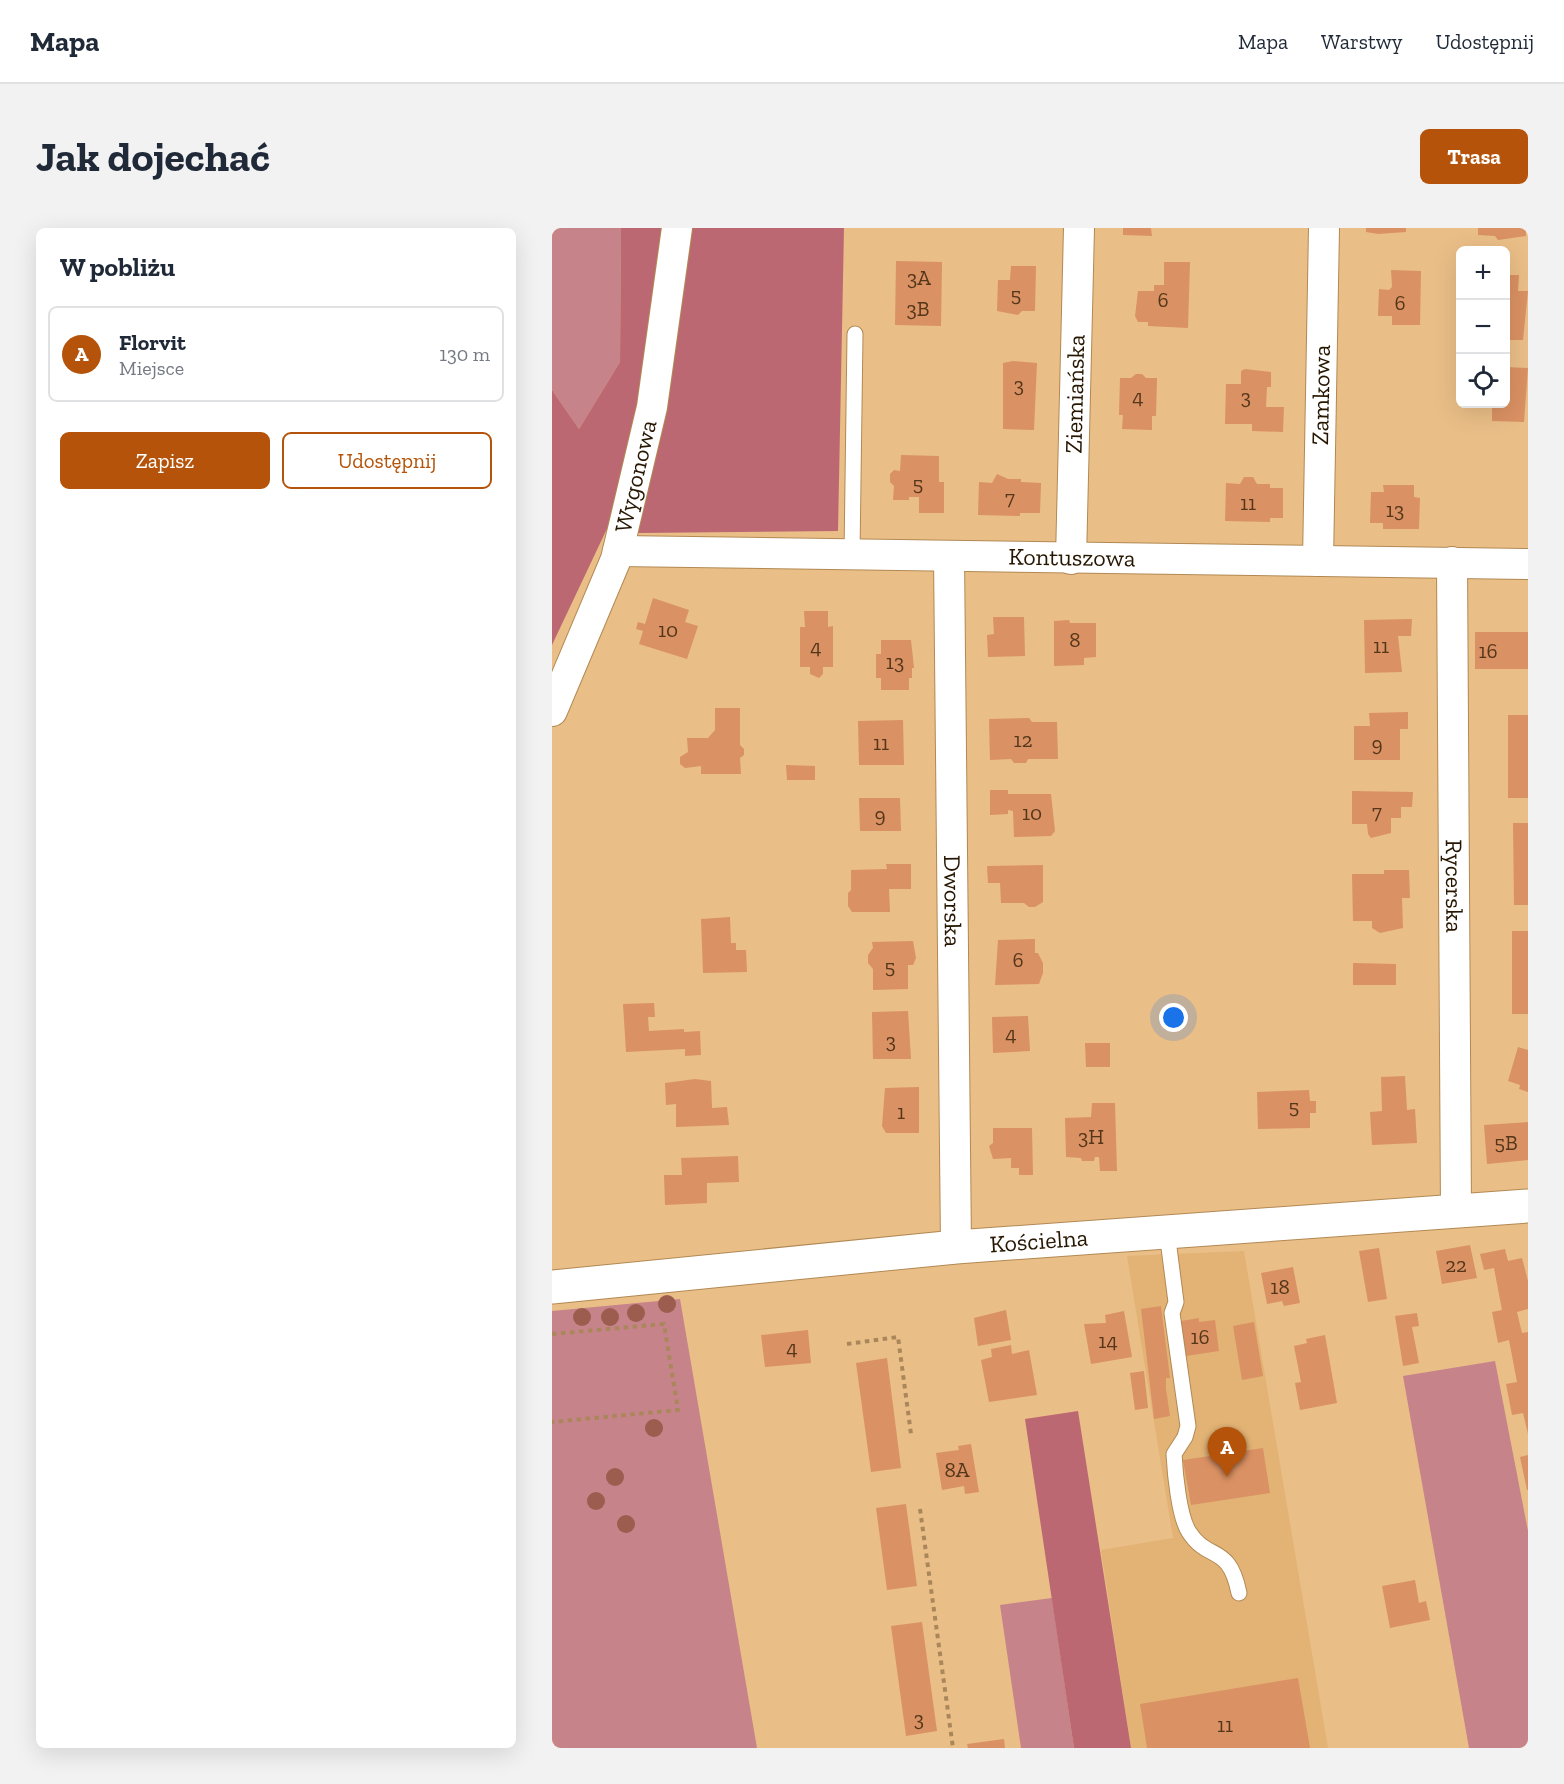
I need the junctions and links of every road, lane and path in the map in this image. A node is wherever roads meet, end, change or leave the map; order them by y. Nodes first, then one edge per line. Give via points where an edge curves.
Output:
1 (677, 228) edge
2 (1078, 228) edge
3 (1324, 228) edge
4 (855, 334) dead end
5 (618, 551) junction
6 (852, 555) junction
7 (949, 556) junction
8 (1071, 559) junction
9 (1318, 561) junction
10 (1452, 562) junction
11 (1528, 564) edge
12 (552, 711) edge
13 (1456, 1211) junction
14 (1527, 1211) edge
15 (1167, 1232) junction
16 (957, 1247) junction
17 (552, 1287) edge
18 (552, 1334) edge
19 (847, 1344) dead end
20 (552, 1422) edge
21 (911, 1434) dead end
22 (920, 1509) dead end
23 (1239, 1593) dead end
24 (953, 1748) edge

1 - 5 street, Wygonowa via 652,407
2 - 8 street, Ziemiańska
3 - 9 street, Zamkowa
4 - 6 lane
5 - 6 street, Kontuszowa
5 - 12 street, Wygonowa
6 - 7 street, Kontuszowa
7 - 8 street, Kontuszowa
7 - 16 street, Dworska
8 - 9 street, Kontuszowa
9 - 10 street, Kontuszowa
10 - 11 street, Kontuszowa
10 - 13 street, Rycerska
13 - 14 street, Kościelna
13 - 15 street, Kościelna
15 - 16 street, Kościelna
15 - 23 lane via 1176,1302 1172,1313 1188,1426 1174,1454 1183,1515 1190,1534 1226,1560 1235,1572
16 - 17 street, Kościelna
18 - 20 path via 663,1324 678,1410
19 - 21 path via 898,1337
22 - 24 path

